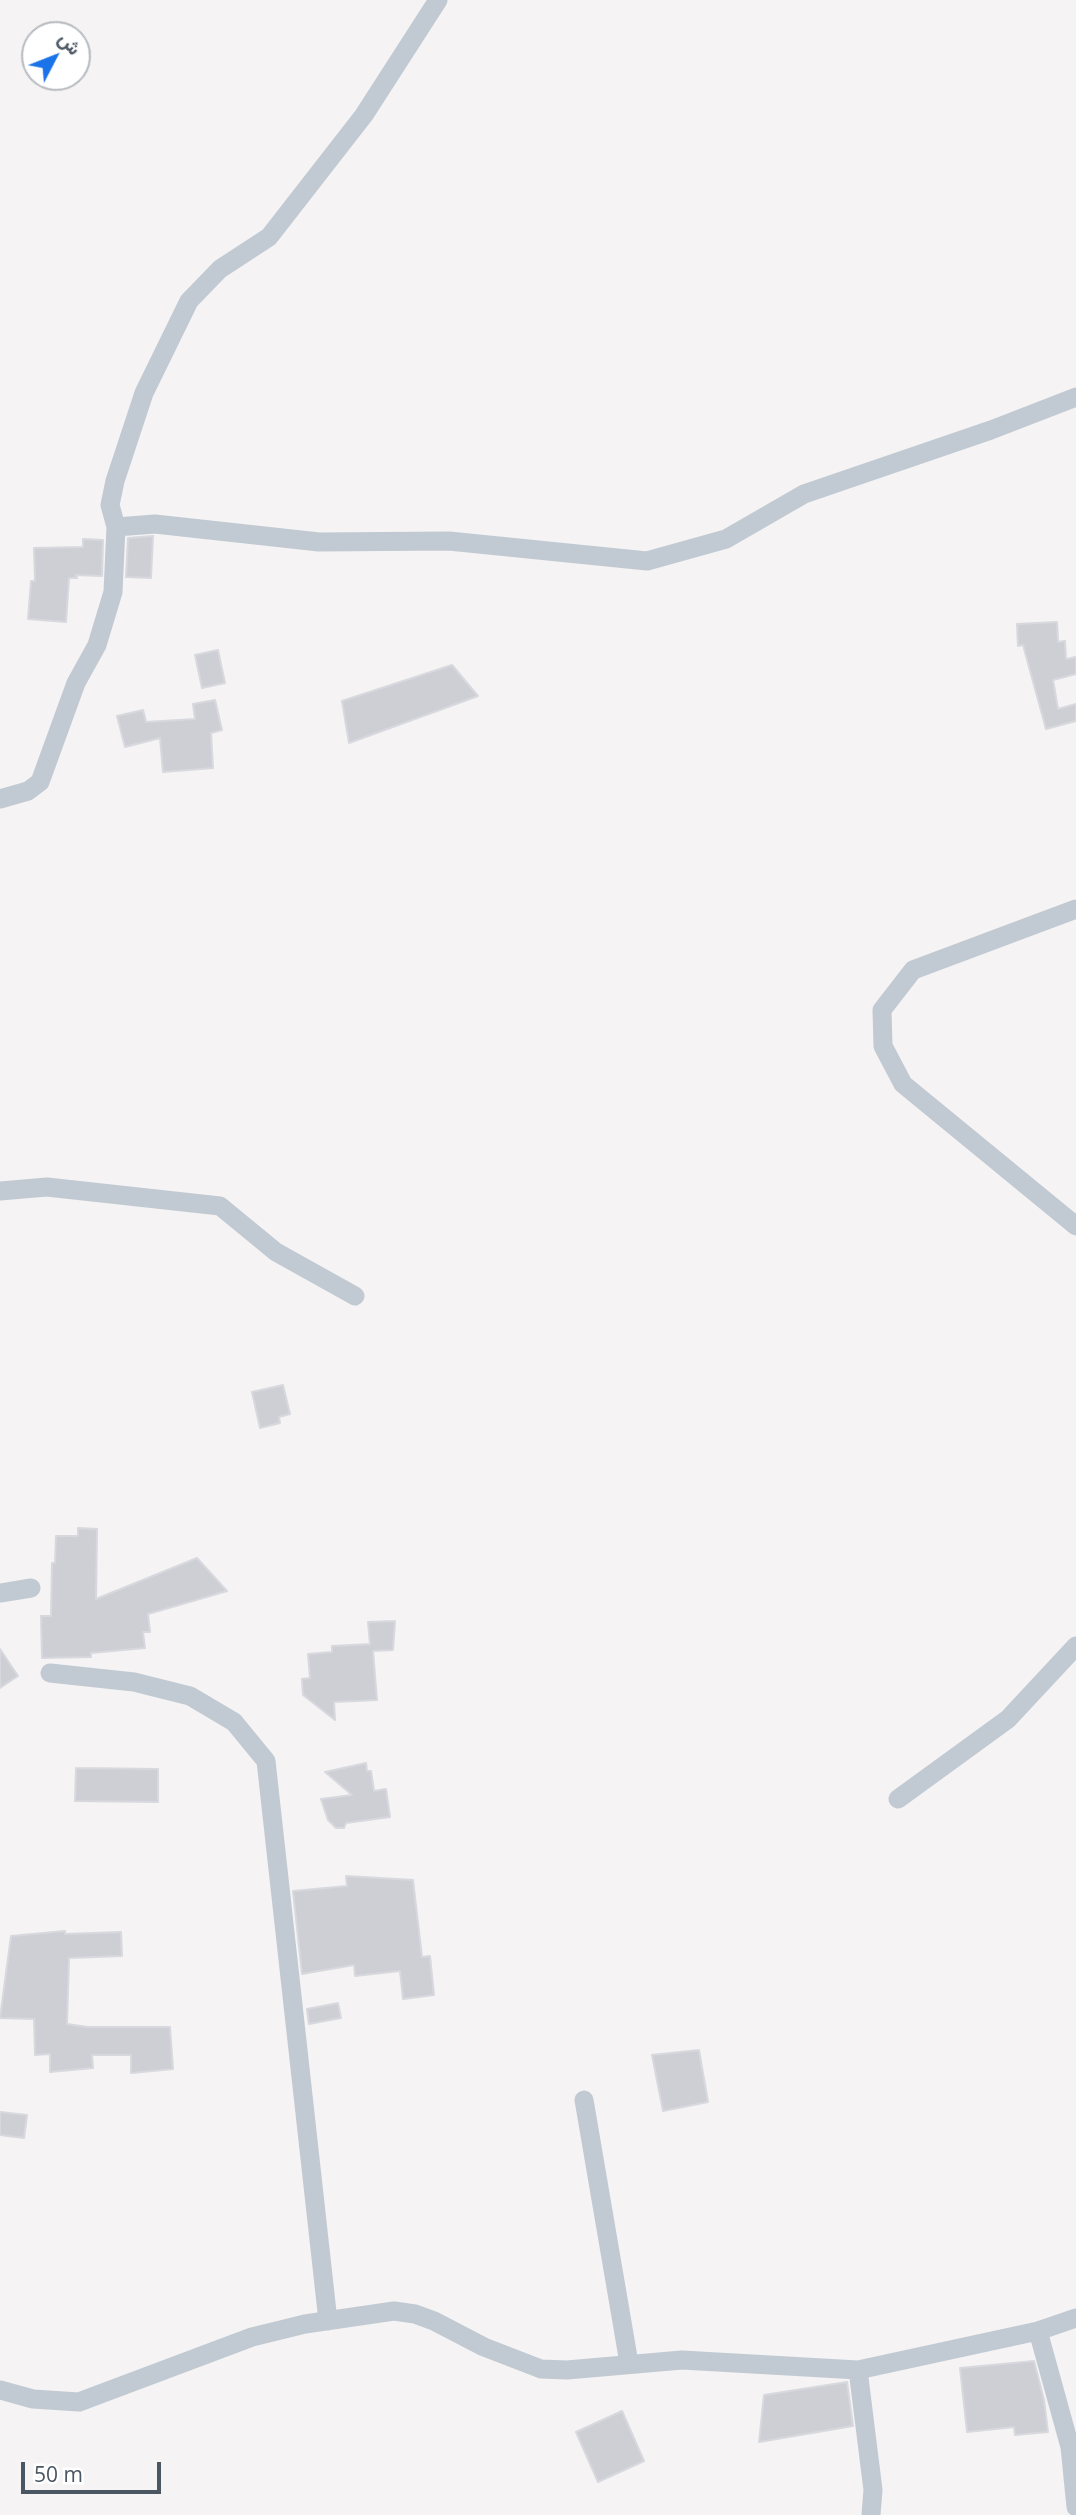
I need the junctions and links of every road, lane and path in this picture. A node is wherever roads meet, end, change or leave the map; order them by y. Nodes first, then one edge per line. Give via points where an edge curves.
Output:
1 (438, 0) edge
2 (1076, 397) edge
3 (116, 527) junction
4 (0, 799) edge
5 (1076, 909) edge
6 (0, 1191) edge
7 (1076, 1226) edge
8 (355, 1296) dead end
9 (31, 1588) dead end
10 (0, 1593) edge
11 (1076, 1646) edge
12 (50, 1673) dead end
13 (898, 1799) dead end
14 (584, 2100) dead end
15 (1076, 2318) edge
16 (328, 2321) junction
17 (1038, 2331) junction
18 (629, 2363) junction
19 (858, 2370) junction
20 (0, 2390) edge
21 (1076, 2507) edge
22 (872, 2515) edge

1 - 3 street via 364,115 269,237 220,268 189,302 144,393 129,435 110,505
2 - 3 street via 804,494 726,539 647,561 449,541 319,542 155,524
3 - 4 street via 113,592 97,645 58,729 50,761 40,782 28,792
5 - 7 street via 913,970 883,1010 883,1046 903,1084
6 - 8 street via 47,1187 220,1206 276,1252
9 - 10 street
11 - 13 street via 1008,1719
12 - 16 street via 134,1682 190,1696 234,1722 266,1761
14 - 18 street
15 - 17 street
16 - 18 street via 394,2311 415,2314 541,2369
16 - 20 street via 252,2337 79,2402 33,2399
17 - 19 street
17 - 21 street via 1070,2446
18 - 19 street via 682,2360
19 - 22 street

